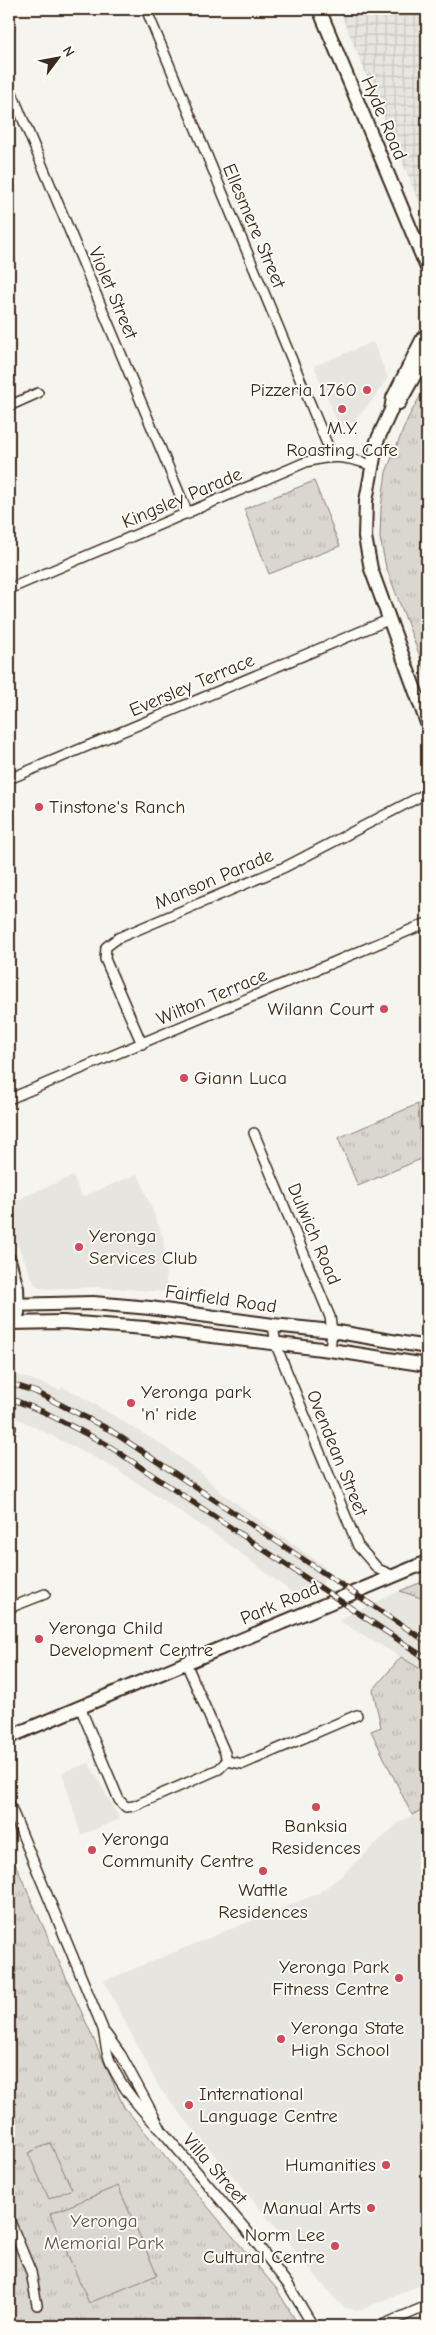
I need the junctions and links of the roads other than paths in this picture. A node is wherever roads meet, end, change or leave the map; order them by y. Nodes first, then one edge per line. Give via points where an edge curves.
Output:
1 (146, 9) edge
2 (319, 9) edge
3 (9, 86) edge
4 (427, 268) edge
5 (427, 335) edge
6 (427, 353) edge
7 (38, 393) dead end
8 (9, 406) edge
9 (391, 410) junction
10 (332, 456) junction
11 (371, 465) junction
12 (188, 514) junction
13 (9, 589) edge
14 (388, 620) junction
15 (427, 723) edge
16 (9, 779) edge
17 (427, 793) edge
18 (427, 923) edge
19 (142, 1044) junction
20 (9, 1099) edge
21 (254, 1133) dead end
22 (9, 1260) edge
23 (13, 1305) edge
24 (13, 1323) edge
25 (274, 1325) junction
26 (332, 1331) junction
27 (276, 1345) junction
28 (427, 1347) edge
29 (330, 1350) junction
30 (427, 1365) edge
31 (427, 1562) edge
32 (394, 1576) junction
33 (45, 1594) dead end
34 (9, 1608) edge
35 (186, 1663) junction
36 (80, 1707) junction
37 (358, 1715) dead end
38 (9, 1737) edge
39 (227, 1761) junction
40 (9, 1803) edge
41 (9, 2219) edge
42 (37, 2305) dead end
43 (427, 2306) edge
44 (313, 2326) edge
45 (380, 2326) edge

1 - 10 street, Ellesmere Street
2 - 4 street, Hyde Road
3 - 12 street, Violet Street
5 - 9 street via 393,398
6 - 9 street via 401,401
7 - 8 street
9 - 11 street via 377,441
10 - 11 street, Kingsley Parade
10 - 12 street, Kingsley Parade via 306,462
11 - 14 street via 366,537 370,569
12 - 13 street, Kingsley Parade
14 - 15 street
14 - 16 street, Eversley Terrace
17 - 19 street, Manson Parade via 286,867 118,938 106,946 105,958
18 - 19 street, Wilton Terrace
19 - 20 street, Wilton Terrace
21 - 26 street, Dulwich Road via 328,1310
22 - 23 street via 14,1272
23 - 24 street
23 - 25 street, Fairfield Road via 93,1303
24 - 27 street, Fairfield Road via 63,1322 145,1328
25 - 26 street, Fairfield Road
25 - 27 street, Ovendean Street
26 - 28 street, Fairfield Road
26 - 29 street, Dulwich Road
27 - 29 street, Fairfield Road
27 - 32 street, Ovendean Street via 358,1546 378,1569
29 - 30 street, Fairfield Road
31 - 32 street, Park Road
32 - 35 street, Park Road
33 - 34 street
35 - 36 street, Park Road
35 - 39 street
36 - 38 street, Park Road
36 - 39 street via 119,1800 126,1807 219,1769
37 - 39 street via 243,1764
40 - 44 street, Villa Street via 103,2030 121,2055 162,2131 248,2232 289,2286
41 - 42 street via 31,2272
43 - 45 street

